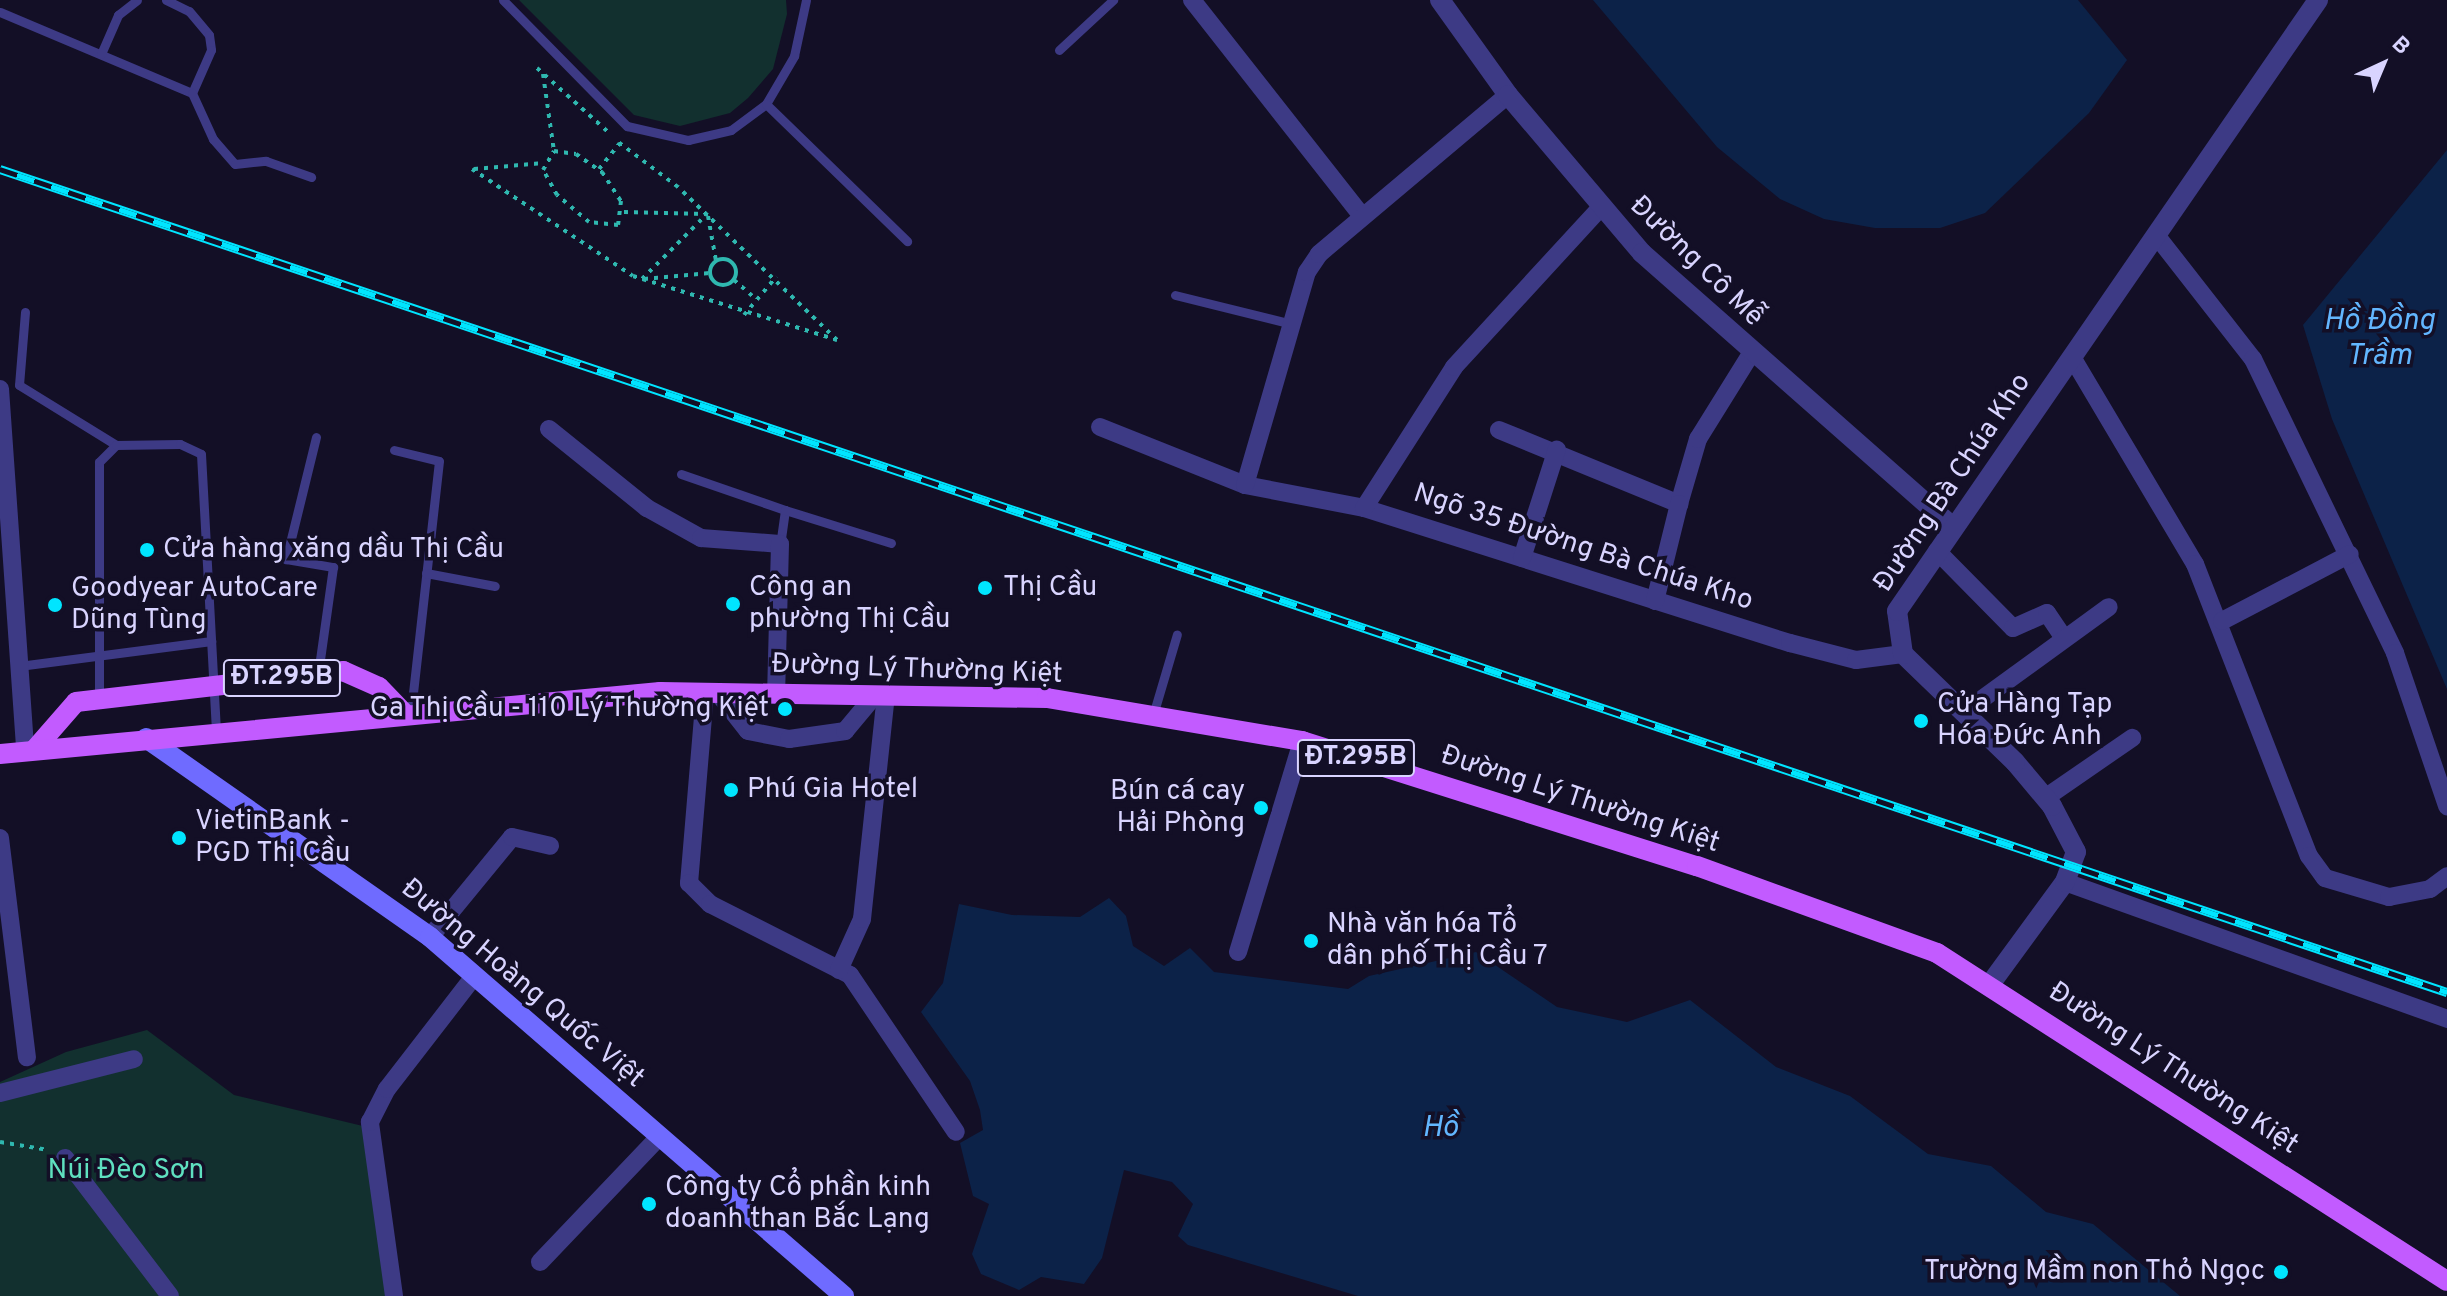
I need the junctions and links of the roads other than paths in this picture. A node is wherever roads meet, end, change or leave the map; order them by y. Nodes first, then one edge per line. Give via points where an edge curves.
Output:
1 (137, 0) edge
2 (166, 0) edge
3 (503, 0) edge
4 (806, 0) edge
5 (1113, 0) edge
6 (1192, 0) edge
7 (1440, 0) edge
8 (2318, 0) edge
9 (0, 12) edge
10 (1059, 50) dead end
11 (101, 54) junction
12 (192, 93) junction
13 (1508, 95) junction
14 (766, 104) junction
15 (311, 177) dead end
16 (1600, 208) junction
17 (1362, 216) junction
18 (2156, 235) junction
19 (907, 241) dead end
20 (1175, 295) dead end
21 (25, 312) dead end
22 (1292, 324) junction
23 (1751, 354) junction
24 (2072, 357) junction
25 (0, 389) edge
26 (1100, 427) dead end
27 (549, 429) dead end
28 (1499, 430) dead end
29 (316, 437) dead end
30 (116, 445) junction
31 (1557, 449) junction
32 (394, 450) dead end
33 (681, 474) dead end
34 (1245, 485) junction
35 (1679, 504) junction
36 (1364, 508) junction
37 (785, 510) junction
38 (1953, 527) junction
39 (891, 543) dead end
40 (780, 544) junction
41 (1937, 551) junction
42 (2350, 554) junction
43 (1522, 558) junction
44 (426, 573) junction
45 (495, 586) dead end
46 (1655, 601) junction
47 (2109, 607) dead end
48 (2222, 621) junction
49 (1177, 634) dead end
50 (2064, 638) junction
51 (211, 641) junction
52 (1903, 654) junction
53 (98, 656) junction
54 (19, 666) junction
55 (318, 674) junction
56 (214, 685) junction
57 (712, 693) junction
58 (776, 694) junction
59 (881, 695) junction
60 (99, 697) junction
61 (1967, 710) junction
62 (408, 712) junction
63 (1153, 716) junction
64 (216, 729) junction
65 (146, 738) junction
66 (2132, 738) dead end
67 (1302, 741) junction
68 (30, 750) junction
69 (0, 754) edge
70 (2045, 798) junction
71 (2447, 806) edge
72 (0, 838) edge
73 (550, 846) dead end
74 (2447, 876) edge
75 (2065, 882) junction
76 (430, 937) junction
77 (1238, 952) dead end
78 (839, 970) junction
79 (475, 975) junction
80 (1991, 983) junction
81 (2447, 1019) edge
82 (27, 1057) dead end
83 (134, 1059) dead end
84 (0, 1093) edge
85 (956, 1132) dead end
86 (660, 1136) junction
87 (65, 1158) road end
88 (540, 1262) dead end
89 (2447, 1281) edge
90 (835, 1293) edge
91 (170, 1296) edge
92 (394, 1296) edge

1 - 11 lane via 118,15
2 - 12 lane via 189,11 209,35 211,50
3 - 14 lane via 643,135 715,137
4 - 14 lane via 794,56
5 - 10 lane
6 - 17 street
7 - 13 street, Đường Cô Mễ
8 - 18 street, Đường Bà Chúa Kho
9 - 11 lane
11 - 12 lane
12 - 15 lane via 213,139 235,164 266,161
13 - 16 street, Đường Cô Mễ
13 - 17 street
14 - 19 lane
16 - 23 street, Đường Cô Mễ
16 - 36 street via 1454,367
17 - 22 street via 1319,254
18 - 24 street, Đường Bà Chúa Kho
18 - 42 street via 2253,359
20 - 22 lane
21 - 30 lane via 19,385
22 - 34 street
23 - 35 street via 1698,439
23 - 38 street, Đường Cô Mễ
24 - 38 street, Đường Bà Chúa Kho
24 - 48 street via 2141,465
25 - 54 street
26 - 34 street, Ngõ 35 Đường Bà Chúa Kho
27 - 40 street via 647,508 701,538
28 - 31 street
29 - 55 lane via 286,559 333,567
30 - 51 lane via 180,444 201,454
30 - 53 lane via 99,462 94,485
31 - 35 street
31 - 43 street
32 - 44 lane via 439,461
33 - 37 lane
34 - 36 street, Ngõ 35 Đường Bà Chúa Kho
35 - 46 street
36 - 43 street, Ngõ 35 Đường Bà Chúa Kho
37 - 39 lane
37 - 40 lane
38 - 41 street, Đường Bà Chúa Kho
40 - 58 street
41 - 50 street via 2013,628 2047,613
41 - 52 street, Đường Bà Chúa Kho via 1897,611
42 - 48 street
42 - 71 street via 2395,653
43 - 46 street, Ngõ 35 Đường Bà Chúa Kho
44 - 45 lane
44 - 62 lane
46 - 52 street, Ngõ 35 Đường Bà Chúa Kho via 1856,660
47 - 50 street
48 - 74 street via 2309,856 2325,878 2350,889 2410,893
49 - 63 lane
50 - 61 street
51 - 53 lane
51 - 56 lane
52 - 61 street
53 - 54 lane
53 - 60 lane
54 - 68 street
55 - 56 main road, ĐT.295B
55 - 62 main road, ĐT.295B via 355,673
56 - 60 main road, ĐT.295B
56 - 64 lane
57 - 58 main road, Đường Lý Thường Kiệt / ĐT.295B
57 - 59 street via 748,731 789,739 845,731
57 - 62 main road, Đường Lý Thường Kiệt / ĐT.295B
57 - 78 street via 689,883 710,904
58 - 59 main road, Đường Lý Thường Kiệt / ĐT.295B
59 - 63 main road, Đường Lý Thường Kiệt / ĐT.295B via 1047,698
59 - 78 street via 862,919
60 - 68 main road, ĐT.295B via 67,707
61 - 70 street
62 - 64 main road, Đường Lý Thường Kiệt / ĐT.295B
63 - 67 main road, Đường Lý Thường Kiệt / ĐT.295B
64 - 65 main road, Đường Lý Thường Kiệt / ĐT.295B
65 - 68 main road, ĐT.295B
65 - 76 main road, Đường Hoàng Quốc Việt
66 - 70 street
67 - 77 street
67 - 80 main road, Đường Lý Thường Kiệt / ĐT.295B via 1833,912
68 - 69 main road, ĐT.295B
70 - 75 street via 2076,852
72 - 82 street
73 - 76 street via 512,837
75 - 80 street
75 - 81 street
76 - 79 main road, Đường Hoàng Quốc Việt
78 - 85 street via 861,987
79 - 86 main road, Đường Hoàng Quốc Việt
79 - 92 street via 387,1089 370,1122
80 - 89 main road, Đường Lý Thường Kiệt / ĐT.295B
83 - 84 street
86 - 88 street
86 - 90 main road, Đường Hoàng Quốc Việt
87 - 91 street

